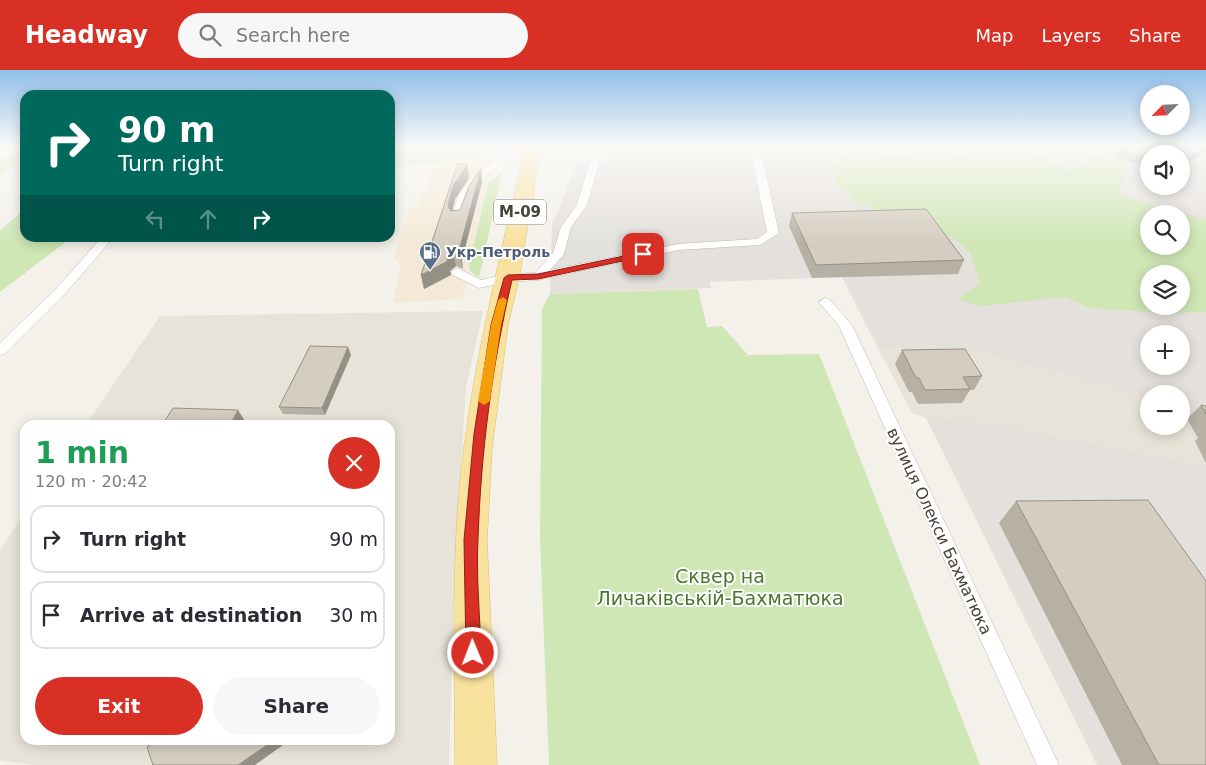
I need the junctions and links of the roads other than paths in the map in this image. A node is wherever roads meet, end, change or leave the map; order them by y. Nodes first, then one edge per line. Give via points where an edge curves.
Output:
1 (478, 179) edge
2 (530, 179) edge
3 (589, 179) edge
4 (762, 179) edge
5 (457, 220) edge
6 (104, 242) edge
7 (456, 272) edge
8 (523, 277) junction
9 (825, 302) dead end
10 (0, 351) edge
11 (476, 765) edge
12 (1048, 765) edge

1 - 5 lane via 465,192
2 - 8 main road, М-09
3 - 8 lane via 582,205 566,227 558,254
4 - 8 lane via 773,233 760,242 678,247
6 - 10 lane via 60,292
7 - 8 lane via 479,284
8 - 11 main road, М-09 via 496,325 481,421 471,540
9 - 12 lane, вулиця Олекси Бахматюка via 844,325

